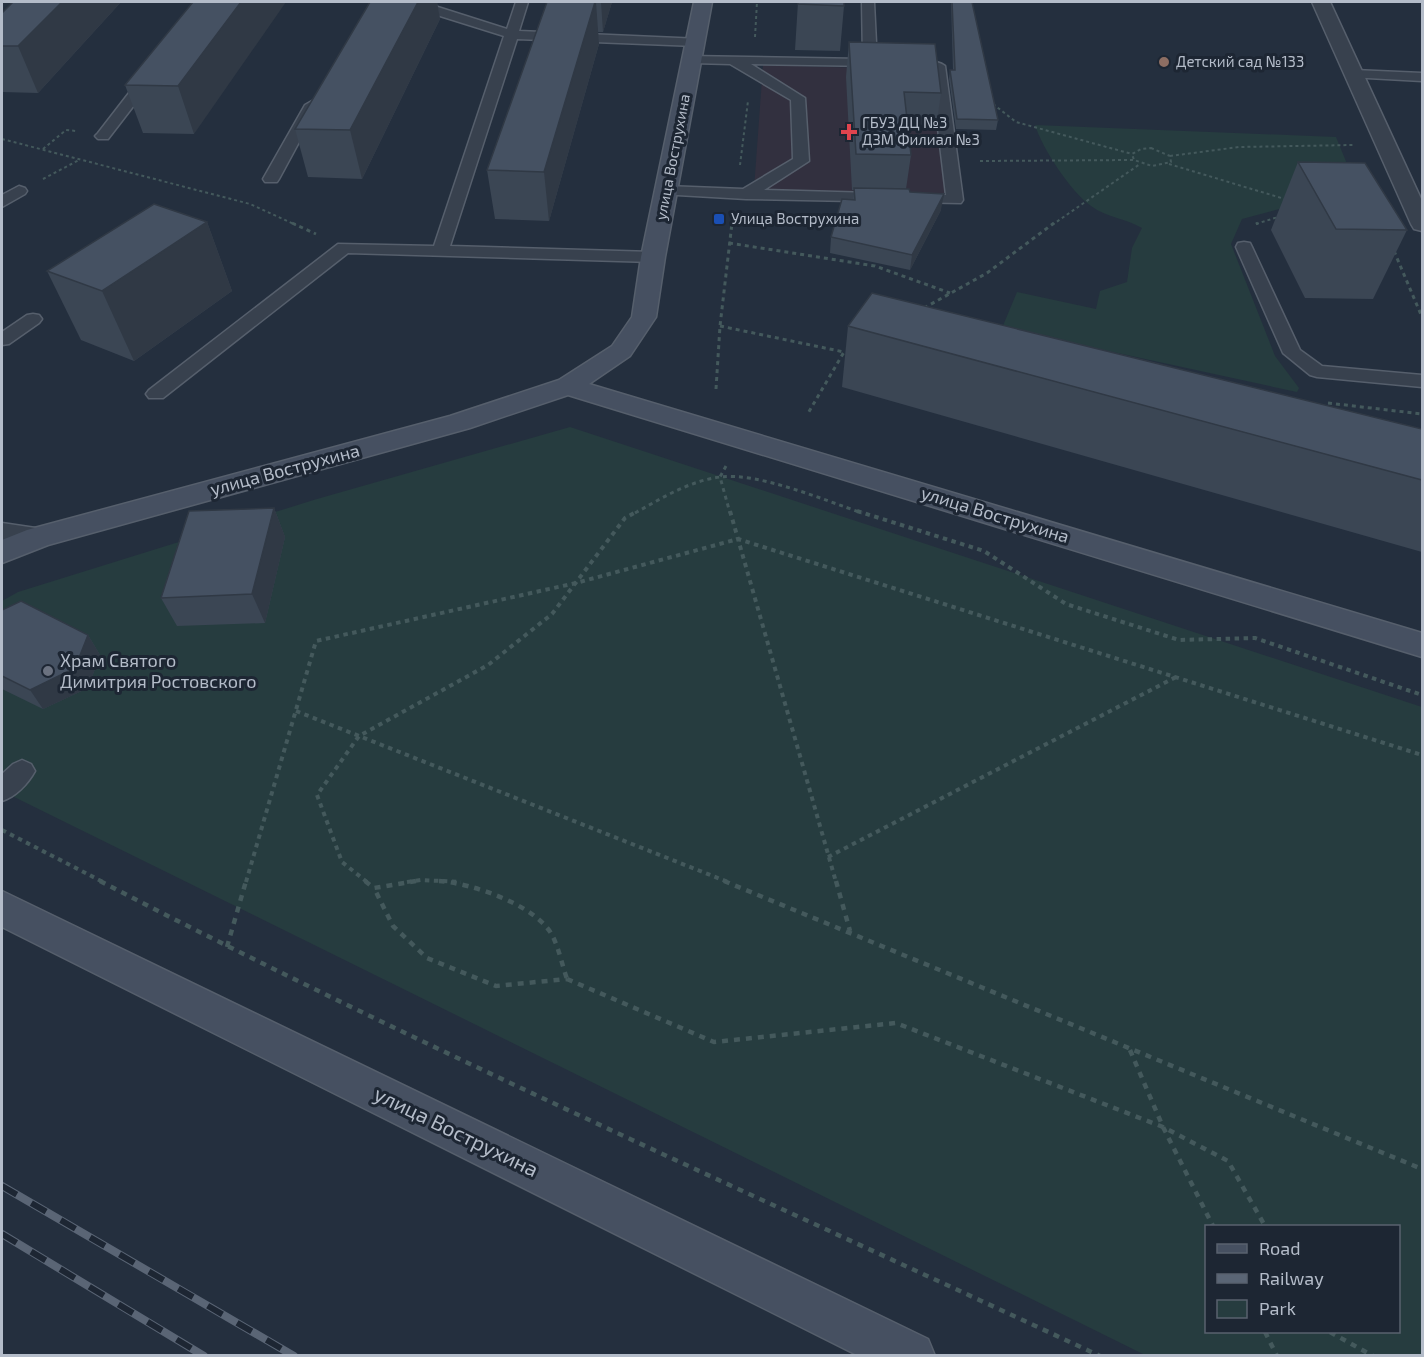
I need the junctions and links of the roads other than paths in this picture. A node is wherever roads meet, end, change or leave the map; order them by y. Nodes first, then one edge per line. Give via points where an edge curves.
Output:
1 (410, 2) edge
2 (522, 2) edge
3 (703, 2) edge
4 (868, 2) edge
5 (1321, 2) edge
6 (513, 36) junction
7 (694, 50) junction
8 (161, 60) edge
9 (733, 60) junction
10 (881, 64) junction
11 (1354, 74) junction
12 (1422, 77) edge
13 (318, 95) edge
14 (103, 136) dead end
15 (271, 179) dead end
16 (20, 191) road end
17 (666, 191) junction
18 (746, 194) junction
19 (2, 202) edge
20 (1422, 224) edge
21 (1244, 247) road end
22 (441, 249) junction
23 (653, 257) junction
24 (33, 319) dead end
25 (2, 340) edge
26 (1422, 381) edge
27 (568, 386) junction
28 (156, 394) dead end
29 (2, 533) edge
30 (38, 537) junction
31 (2, 552) edge
32 (1422, 645) edge
33 (22, 771) dead end
34 (2, 789) edge
35 (2, 908) edge
36 (911, 1356) edge

1 - 6 lane
2 - 6 lane
3 - 7 street, улица Вострухина
4 - 10 lane
5 - 11 street
6 - 7 lane
6 - 22 lane
7 - 9 lane
7 - 17 street, улица Вострухина
8 - 14 lane
9 - 10 lane
9 - 18 lane via 798,98 801,161
10 - 18 lane via 938,66 955,200
11 - 12 lane
11 - 20 street
13 - 15 lane
16 - 19 lane
17 - 18 lane
17 - 23 street, улица Вострухина
21 - 26 lane via 1292,353 1317,371
22 - 23 lane
22 - 28 lane via 344,248
23 - 27 street, улица Вострухина via 644,317 621,351
24 - 25 lane
27 - 30 street, улица Вострухина via 460,422
27 - 32 street, улица Вострухина
29 - 30 street
30 - 31 street, улица Вострухина
33 - 34 lane
35 - 36 street, улица Вострухина

